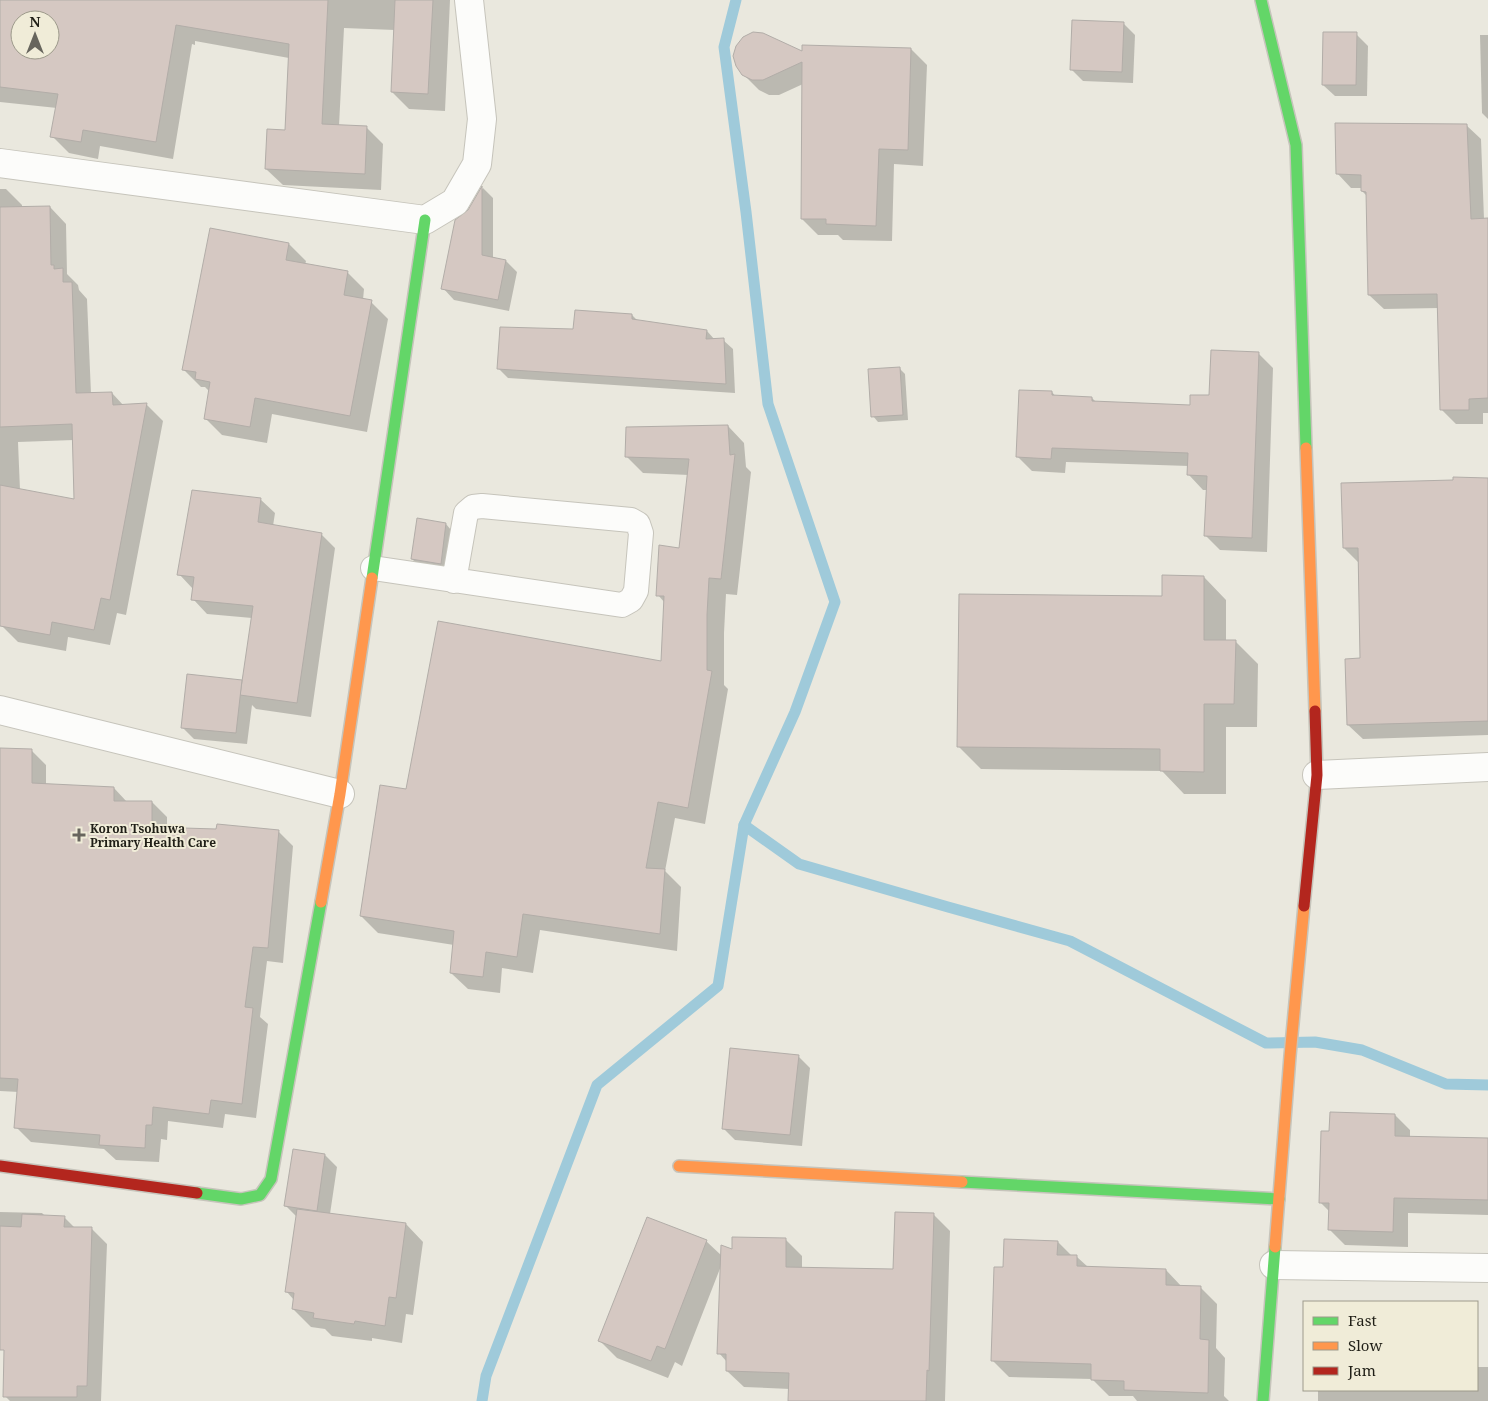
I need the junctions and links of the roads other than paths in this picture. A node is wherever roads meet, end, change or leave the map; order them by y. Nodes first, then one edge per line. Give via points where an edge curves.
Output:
1 (469, 0) edge
2 (1261, 0) edge
3 (0, 163) edge
4 (425, 220) junction
5 (373, 568) junction
6 (454, 581) junction
7 (0, 710) edge
8 (1488, 767) edge
9 (1317, 775) junction
10 (340, 794) junction
11 (0, 1166) edge
12 (679, 1166) dead end
13 (1279, 1200) junction
14 (1274, 1265) junction
15 (1488, 1268) edge
16 (1263, 1401) edge

1 - 4 street via 482,119 477,164 455,202
2 - 9 street via 1296,145
3 - 4 street
4 - 5 street
5 - 6 lane
5 - 10 street
6 - 6 lane via 622,605 636,591 641,533 638,524 630,520 473,507 466,512
7 - 10 street
8 - 9 street
9 - 13 street
10 - 11 street via 271,1179 260,1195 241,1199
12 - 13 street
13 - 14 street
14 - 15 street
14 - 16 street

